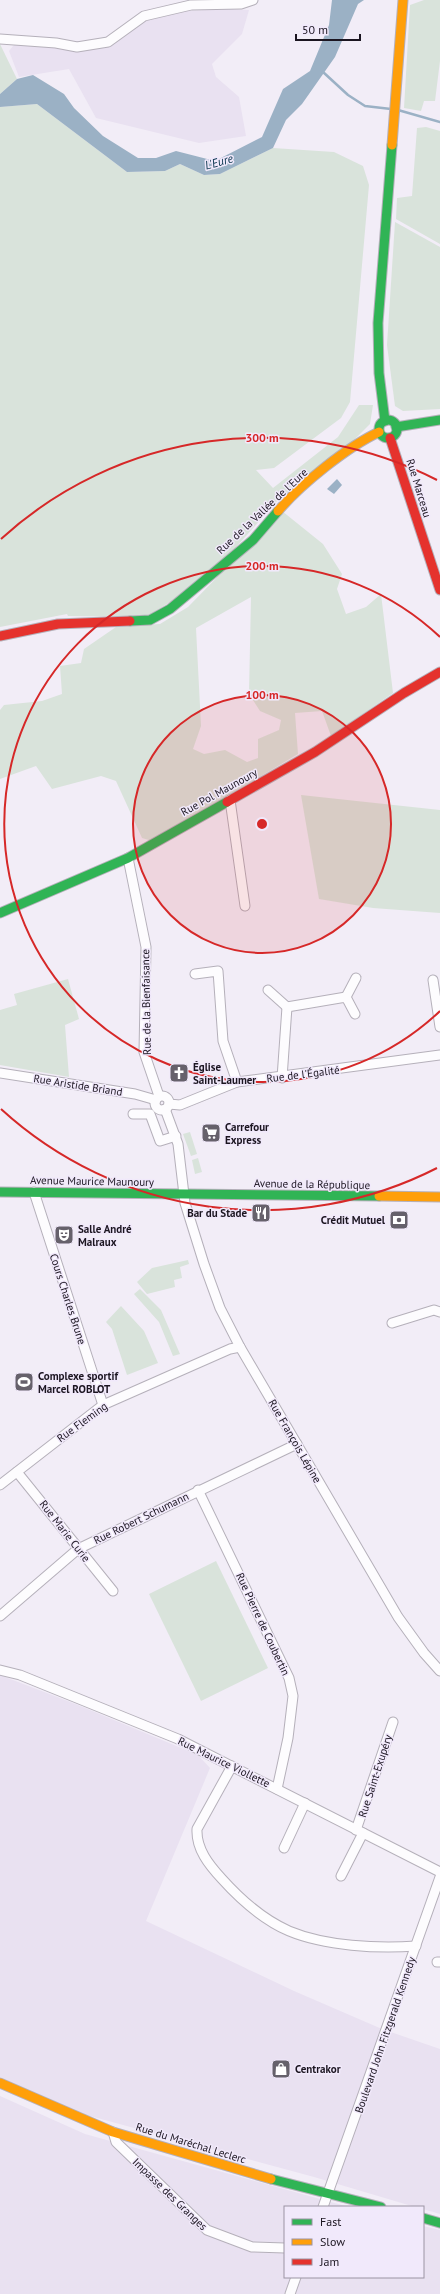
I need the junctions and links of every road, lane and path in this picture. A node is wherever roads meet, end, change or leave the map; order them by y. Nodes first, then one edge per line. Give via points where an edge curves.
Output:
1 (253, 0) edge
2 (402, 4) edge
3 (0, 40) edge
4 (440, 420) edge
5 (385, 421) junction
6 (396, 427) junction
7 (379, 432) junction
8 (390, 438) junction
9 (440, 590) edge
10 (0, 636) edge
11 (440, 672) edge
12 (230, 800) junction
13 (128, 858) junction
14 (245, 906) dead end
15 (0, 913) edge
16 (195, 974) dead end
17 (356, 978) dead end
18 (433, 980) dead end
19 (268, 990) dead end
20 (346, 997) junction
21 (287, 1008) junction
22 (355, 1014) dead end
23 (440, 1027) edge
24 (440, 1055) edge
25 (0, 1073) edge
26 (282, 1078) junction
27 (238, 1082) junction
28 (157, 1098) junction
29 (167, 1107) junction
30 (133, 1114) dead end
31 (176, 1136) junction
32 (0, 1192) edge
33 (34, 1192) junction
34 (184, 1194) junction
35 (440, 1198) edge
36 (440, 1312) edge
37 (392, 1323) dead end
38 (240, 1347) junction
39 (103, 1405) junction
40 (297, 1444) junction
41 (17, 1472) junction
42 (0, 1485) edge
43 (198, 1490) junction
44 (78, 1549) junction
45 (113, 1591) dead end
46 (0, 1616) edge
47 (0, 1670) edge
48 (440, 1671) edge
49 (393, 1722) dead end
50 (232, 1766) junction
51 (277, 1789) junction
52 (305, 1803) junction
53 (360, 1831) junction
54 (284, 1848) dead end
55 (440, 1872) edge
56 (341, 1876) dead end
57 (440, 1877) edge
58 (416, 1946) junction
59 (0, 2083) edge
60 (113, 2132) junction
61 (329, 2194) junction
62 (323, 2206) edge
63 (377, 2206) edge
64 (424, 2218) edge
65 (440, 2223) edge
66 (284, 2248) edge
67 (296, 2278) edge
68 (290, 2294) edge

1 - 3 street via 241,4 191,6 144,16 108,42 77,47 56,43
2 - 5 street via 378,323 379,373
4 - 6 street
5 - 6 street via 390,421
5 - 7 street via 380,424
6 - 8 street via 395,435
7 - 8 street via 382,436
7 - 10 street, Rue de la Vallée de l'Eure via 366,438 333,462 285,503 252,540 170,609 150,620 58,624
8 - 9 street, Rue Marceau
11 - 12 street, Rue Pol Maunoury via 315,752
12 - 13 street, Rue Pol Maunoury
12 - 14 street
13 - 15 street, Rue Pol Maunoury
13 - 28 street, Rue de la Bienfaisance via 146,947 144,1052
16 - 27 street via 218,971 224,1041
17 - 20 street
18 - 23 street
19 - 21 street
20 - 21 street
20 - 22 street
21 - 26 street
24 - 26 street, Rue de l'Égalité
25 - 28 street, Rue Aristide Briand
26 - 27 street, Rue de l'Égalité
27 - 29 street, Rue de l'Égalité via 180,1105
28 - 29 street via 166,1097
29 - 31 street
30 - 31 street via 150,1114 158,1141
31 - 34 street via 181,1156
32 - 33 street, Avenue Maurice Maunoury
33 - 34 street, Avenue Maurice Maunoury
33 - 39 street, Cours Charles Brune
34 - 35 street, Avenue de la République
34 - 38 street, Rue François Lépine via 204,1264 220,1308
36 - 37 street via 434,1310
38 - 39 street, Rue Fleming via 230,1349
38 - 40 street, Rue François Lépine
39 - 41 street, Rue Fleming
40 - 43 street, Rue Robert Schumann
40 - 48 street, Rue François Lépine via 398,1617
41 - 42 street, Rue Fleming
41 - 44 street, Rue Marie Curie
43 - 44 street, Rue Robert Schumann
43 - 51 street, Rue Pierre de Coubertin via 289,1678 293,1696 286,1753
44 - 45 street, Rue Marie Curie
44 - 46 street, Rue Robert Schumann
47 - 50 street, Rue Maurice Viollette via 178,1739
49 - 53 street, Rue Saint-Exupéry
50 - 51 street, Rue Maurice Viollette
50 - 58 street via 197,1829 196,1838 209,1865 231,1890 254,1910 289,1931 335,1943 394,1948
51 - 52 street, Rue Maurice Viollette
52 - 53 street, Rue Maurice Viollette
52 - 54 street
53 - 55 street, Rue Maurice Viollette
53 - 56 street, Rue Saint-Exupéry
57 - 58 street, Boulevard John Fitzgerald Kennedy
58 - 61 street, Boulevard John Fitzgerald Kennedy
59 - 60 street, Rue du Maréchal Leclerc
60 - 61 street, Rue du Maréchal Leclerc
60 - 66 street, Impasse des Granges via 116,2142 207,2230 252,2247
61 - 62 street, Boulevard John Fitzgerald Kennedy
61 - 63 street, Rue du Maréchal Leclerc
64 - 65 street
67 - 68 street

